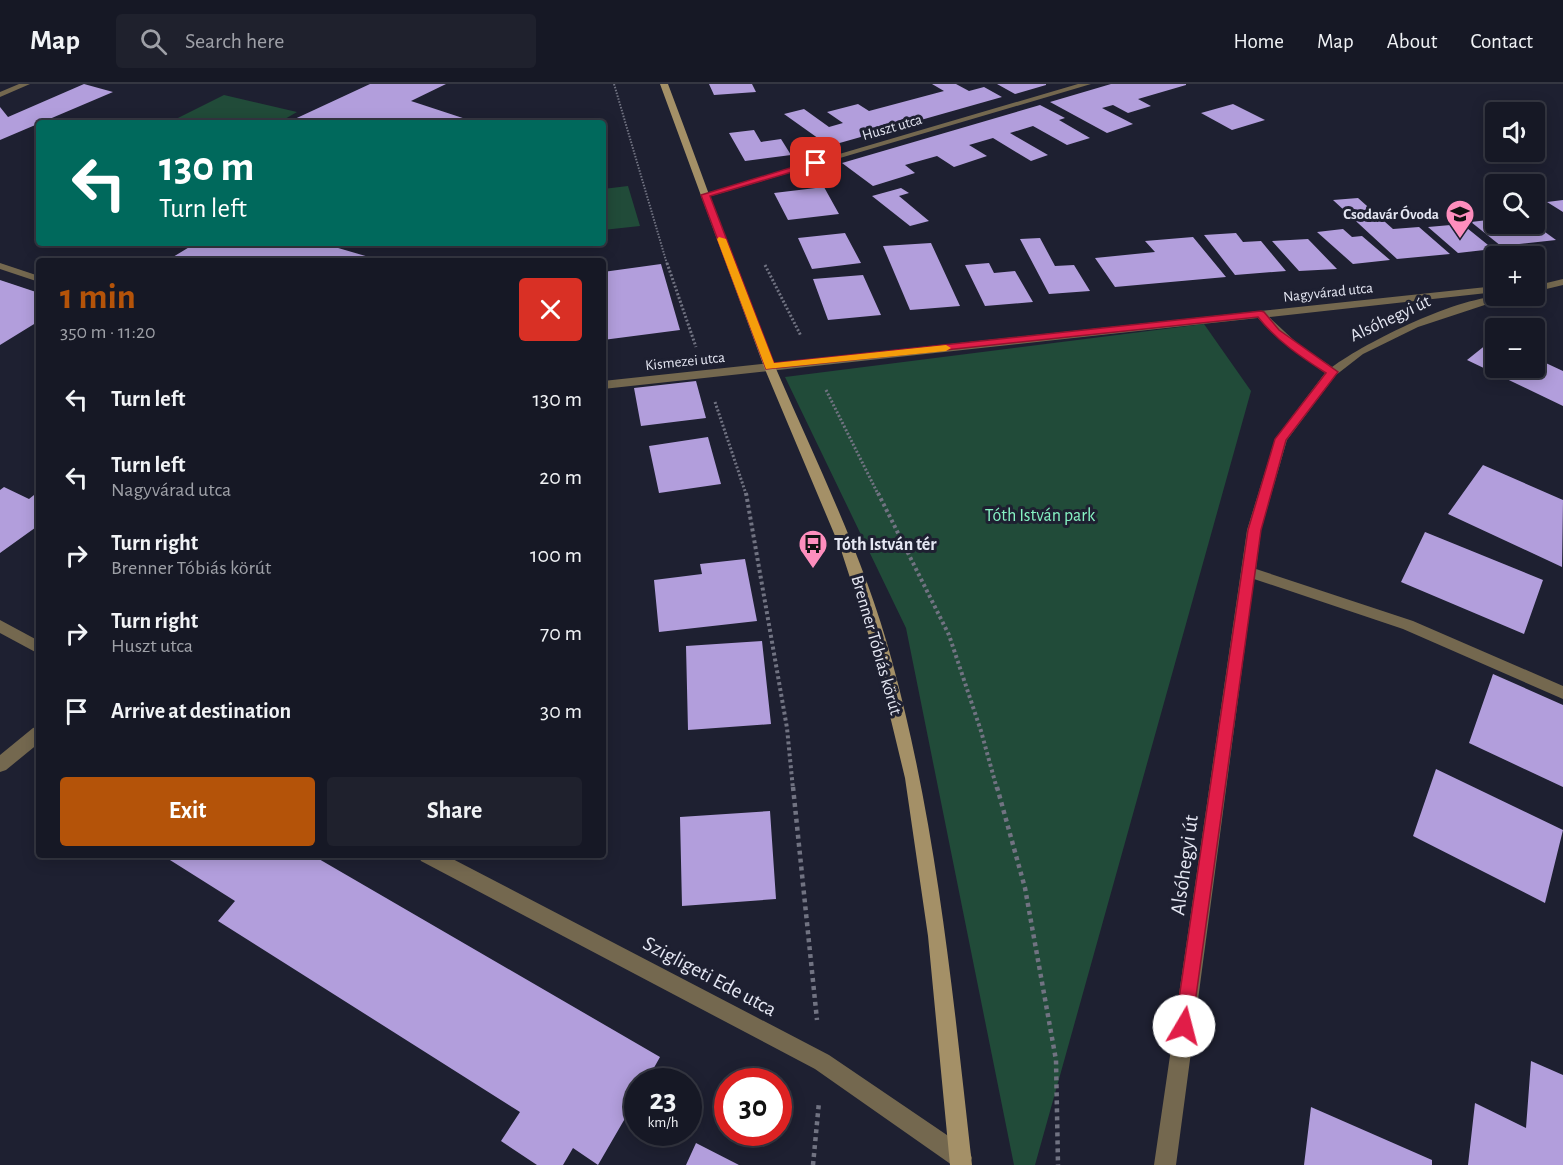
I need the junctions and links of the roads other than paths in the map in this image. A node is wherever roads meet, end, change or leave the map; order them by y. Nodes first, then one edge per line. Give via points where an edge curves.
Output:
1 (26, 84) edge
2 (664, 84) edge
3 (1087, 84) edge
4 (0, 95) edge
5 (705, 195) junction
6 (0, 266) edge
7 (36, 278) edge
8 (1563, 282) edge
9 (1545, 285) edge
10 (1485, 290) edge
11 (1485, 303) edge
12 (1261, 314) junction
13 (770, 367) junction
14 (1332, 372) junction
15 (606, 385) edge
16 (1248, 572) junction
17 (0, 626) edge
18 (36, 646) edge
19 (1563, 693) edge
20 (36, 735) edge
21 (0, 765) edge
22 (434, 858) edge
23 (961, 1161) edge
24 (1165, 1165) edge

1 - 4 street
2 - 5 street, Brenner Tóbiás körút
3 - 5 street, Huszt utca
5 - 13 street, Brenner Tóbiás körút
6 - 7 street
8 - 9 street
10 - 12 street, Nagyvárad utca
11 - 14 street, Alsóhegyi út via 1414,325 1359,352
12 - 13 street, Nagyvárad utca
12 - 14 street via 1275,332
13 - 15 street, Kismezei utca
13 - 23 street, Brenner Tóbiás körút via 848,550 884,658 913,778 934,914
14 - 16 street, Alsóhegyi út via 1281,439 1254,530
16 - 19 street via 1408,625
16 - 24 street, Alsóhegyi út
17 - 18 street
20 - 21 street
22 - 23 street, Szigligeti Ede utca via 822,1062

